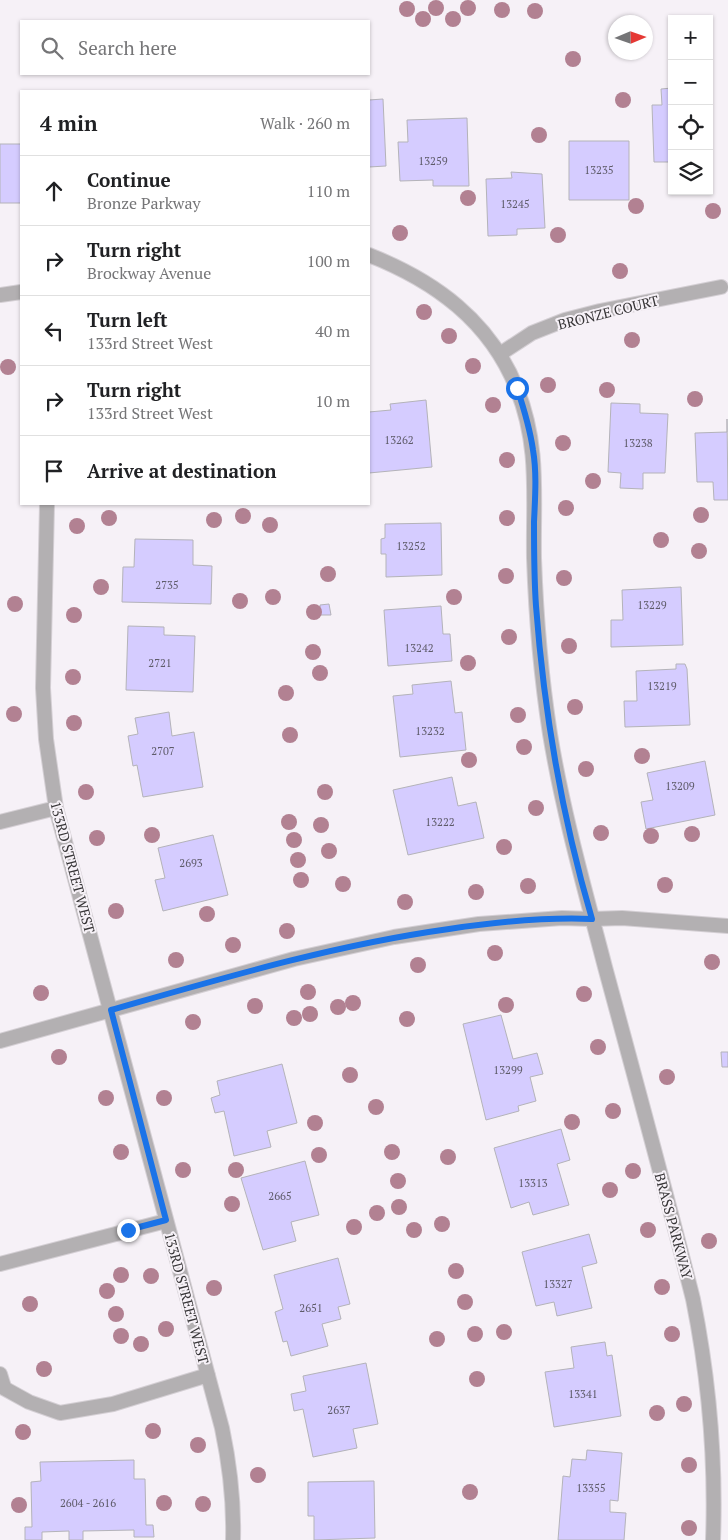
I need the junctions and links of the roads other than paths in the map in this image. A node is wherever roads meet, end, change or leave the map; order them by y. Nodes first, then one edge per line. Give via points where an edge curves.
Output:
1 (370, 255) edge
2 (721, 287) dead end
3 (20, 292) edge
4 (0, 295) edge
5 (500, 354) junction
6 (47, 505) edge
7 (56, 808) junction
8 (0, 822) edge
9 (592, 919) junction
10 (728, 926) edge
11 (111, 1010) junction
12 (0, 1041) edge
13 (166, 1220) junction
14 (0, 1264) edge
15 (208, 1375) junction
16 (1, 1382) edge
17 (233, 1540) edge
18 (713, 1540) edge

1 - 5 street, BRASS PARKWAY via 425,282 455,304 481,328
2 - 5 street, BRONZE COURT via 565,320 532,333
3 - 4 street
5 - 9 street, BRASS PARKWAY via 517,388 534,451 536,604 544,688 557,770
6 - 7 street, 133RD STREET WEST via 43,688 46,739
7 - 8 street
7 - 11 street, 133RD STREET WEST
9 - 10 street via 622,918
9 - 11 street via 479,924 394,937 294,959
9 - 18 street, BRASS PARKWAY via 693,1299 704,1354 712,1437
11 - 12 street
11 - 13 street, 133RD STREET WEST
13 - 14 street, 133RD STREET WEST
13 - 15 street, 133RD STREET WEST
15 - 16 street, 133RD STREET WEST via 113,1404 60,1413 29,1402
15 - 17 street, 133RD STREET WEST via 230,1464

